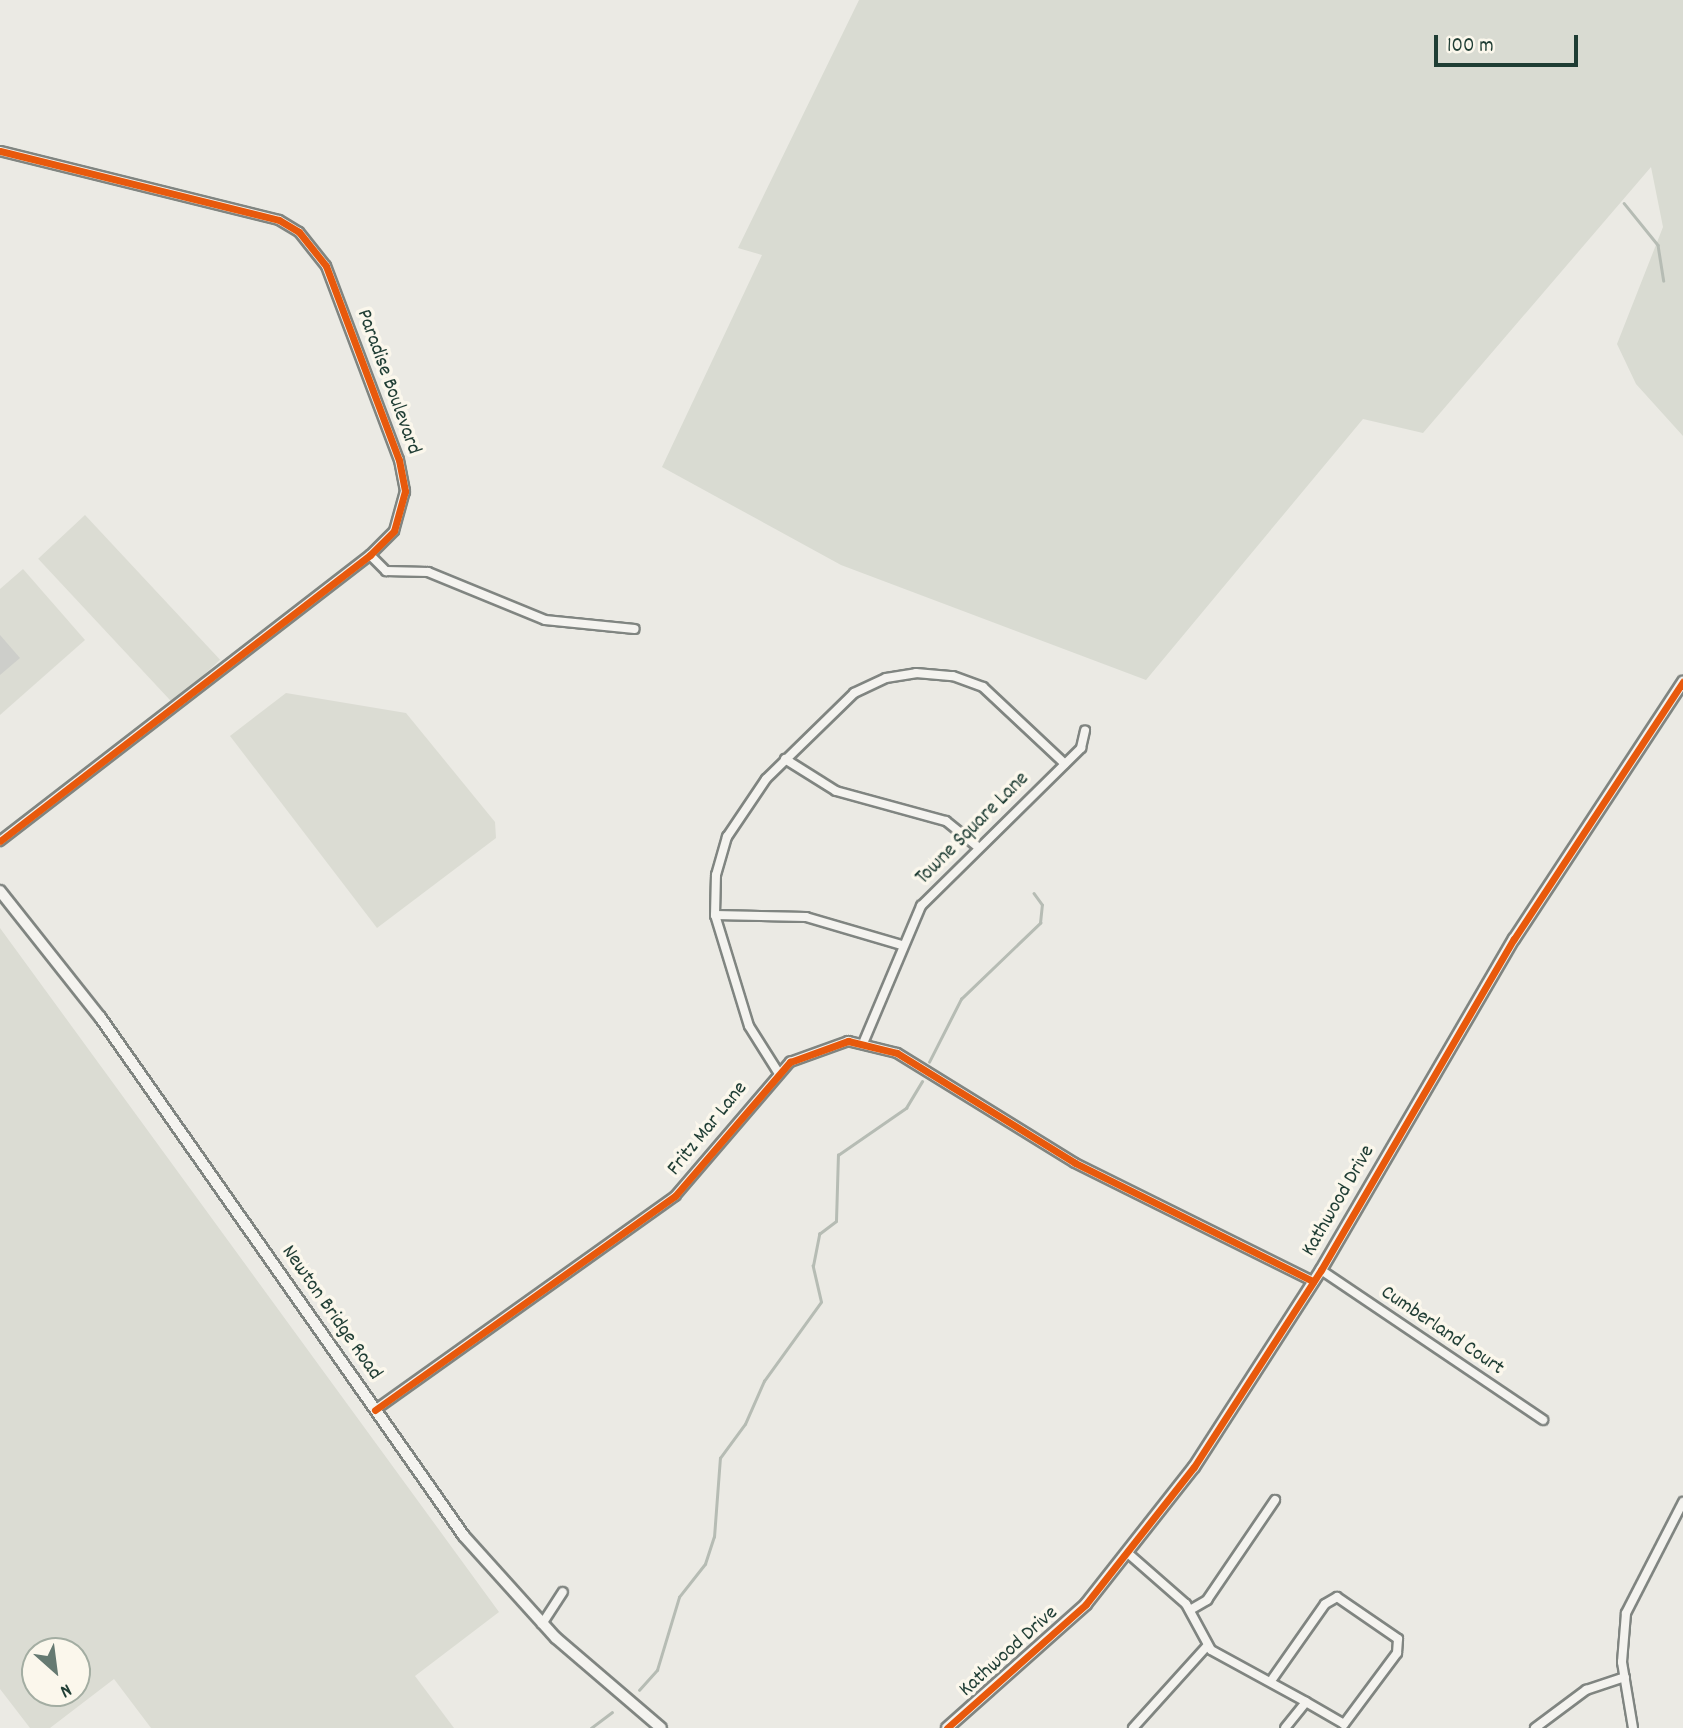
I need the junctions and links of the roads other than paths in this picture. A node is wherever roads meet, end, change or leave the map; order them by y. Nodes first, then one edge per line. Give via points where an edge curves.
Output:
1 (0, 151) edge
2 (370, 555) junction
3 (635, 629) dead end
4 (1683, 682) edge
5 (1085, 730) dead end
6 (785, 759) junction
7 (1065, 764) junction
8 (0, 841) edge
9 (978, 847) junction
10 (0, 891) edge
11 (715, 915) junction
12 (902, 945) junction
13 (864, 1041) junction
14 (778, 1072) junction
15 (1321, 1270) junction
16 (1313, 1282) junction
17 (375, 1410) junction
18 (1543, 1420) dead end
19 (1275, 1500) dead end
20 (1683, 1502) edge
21 (1130, 1555) junction
22 (563, 1592) dead end
23 (1190, 1610) junction
24 (542, 1624) junction
25 (1207, 1646) junction
26 (1625, 1677) junction
27 (1273, 1678) junction
28 (1306, 1702) junction
29 (661, 1728) edge
30 (947, 1728) edge
31 (1133, 1728) edge
32 (1285, 1728) edge
33 (1535, 1728) edge
34 (1633, 1728) edge

1 - 2 street, Paradise Boulevard via 279,220 311,243 326,266 404,476 400,519
2 - 3 street via 386,571 428,572 545,620
2 - 8 street, Paradise Boulevard
4 - 15 street, Kathwood Drive via 1514,939
5 - 7 street, Towne Square Lane via 1081,748
6 - 7 street via 854,693 886,678 934,673 968,681 998,697
6 - 9 street via 836,791 946,821
6 - 11 street via 727,837 716,875
7 - 9 street, Towne Square Lane
9 - 12 street, Towne Square Lane via 930,894
10 - 17 main road, Newton Bridge Road via 100,1017
11 - 12 street via 806,917
11 - 14 street via 749,1026
12 - 13 street, Towne Square Lane
13 - 14 street, Fritz Mar Lane via 818,1047
13 - 16 street, Fritz Mar Lane via 897,1053 1075,1163
14 - 17 street, Fritz Mar Lane via 682,1191
15 - 16 street, Kathwood Drive
15 - 18 street, Cumberland Court
16 - 21 street, Kathwood Drive
17 - 24 main road, Newton Bridge Road via 464,1536
19 - 23 street via 1207,1600
20 - 26 street via 1630,1598 1622,1630
21 - 23 street
21 - 30 street, Kathwood Drive via 1059,1633
22 - 24 street
23 - 25 street
24 - 29 main road, Newton Bridge Road
25 - 27 street
25 - 31 street
26 - 33 street via 1573,1697
26 - 34 street
27 - 28 street
27 - 28 street via 1325,1604 1337,1597 1398,1639 1397,1653 1344,1724
28 - 32 street

